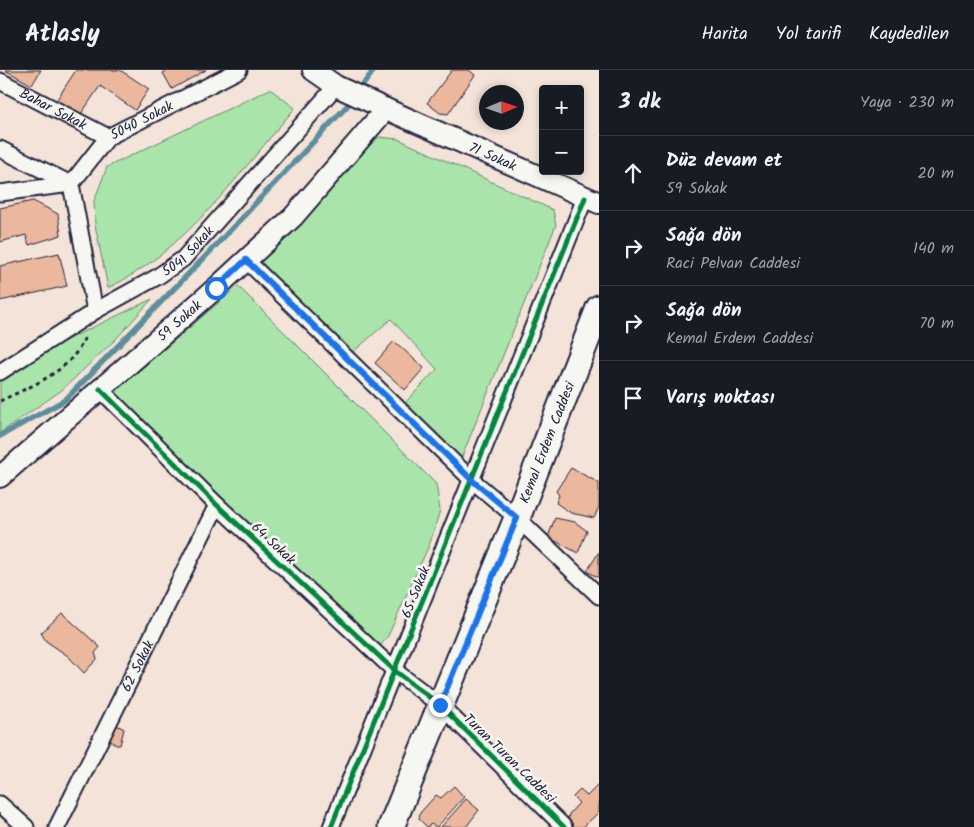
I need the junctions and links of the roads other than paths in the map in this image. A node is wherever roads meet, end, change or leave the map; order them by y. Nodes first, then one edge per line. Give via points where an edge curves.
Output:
1 (239, 70) edge
2 (313, 70) edge
3 (0, 81) edge
4 (336, 86) junction
5 (386, 110) junction
6 (108, 137) junction
7 (0, 149) edge
8 (71, 184) junction
9 (0, 193) edge
10 (592, 200) edge
11 (246, 260) junction
12 (599, 308) edge
13 (95, 311) junction
14 (0, 372) edge
15 (100, 389) junction
16 (0, 477) edge
17 (473, 481) junction
18 (218, 505) junction
19 (517, 518) junction
20 (599, 596) edge
21 (395, 671) junction
22 (440, 705) junction
23 (0, 804) edge
24 (26, 827) edge
25 (56, 827) edge
26 (331, 827) edge
27 (392, 827) edge
28 (564, 827) edge

1 - 6 street, 5040 Sokak
2 - 4 street, 71 Sokak
3 - 6 street, Bahar Sokak
4 - 5 street, 71 Sokak
4 - 13 street, 5041 Sokak via 183,259 157,278
5 - 10 street, 71 Sokak
5 - 11 street, 59 Sokak via 292,217
6 - 8 street, 5040 Sokak
7 - 8 street
8 - 9 street
8 - 13 street
10 - 17 street, 65 Sokak
11 - 15 street, 59 Sokak
11 - 17 street
12 - 19 main road, Kemal Erdem Caddesi
13 - 14 street, 5041 Sokak
15 - 16 street, 59 Sokak
15 - 18 street, 64 Sokak
17 - 19 street
17 - 21 street, 65 Sokak
18 - 21 street, 64 Sokak
18 - 25 street, 62 Sokak
19 - 20 street
19 - 22 main road, Kemal Erdem Caddesi
21 - 22 street, 64 Sokak
21 - 26 street, 65 Sokak
22 - 27 main road, Kemal Erdem Caddesi
22 - 28 street, Turan Turan Caddesi
23 - 24 street

